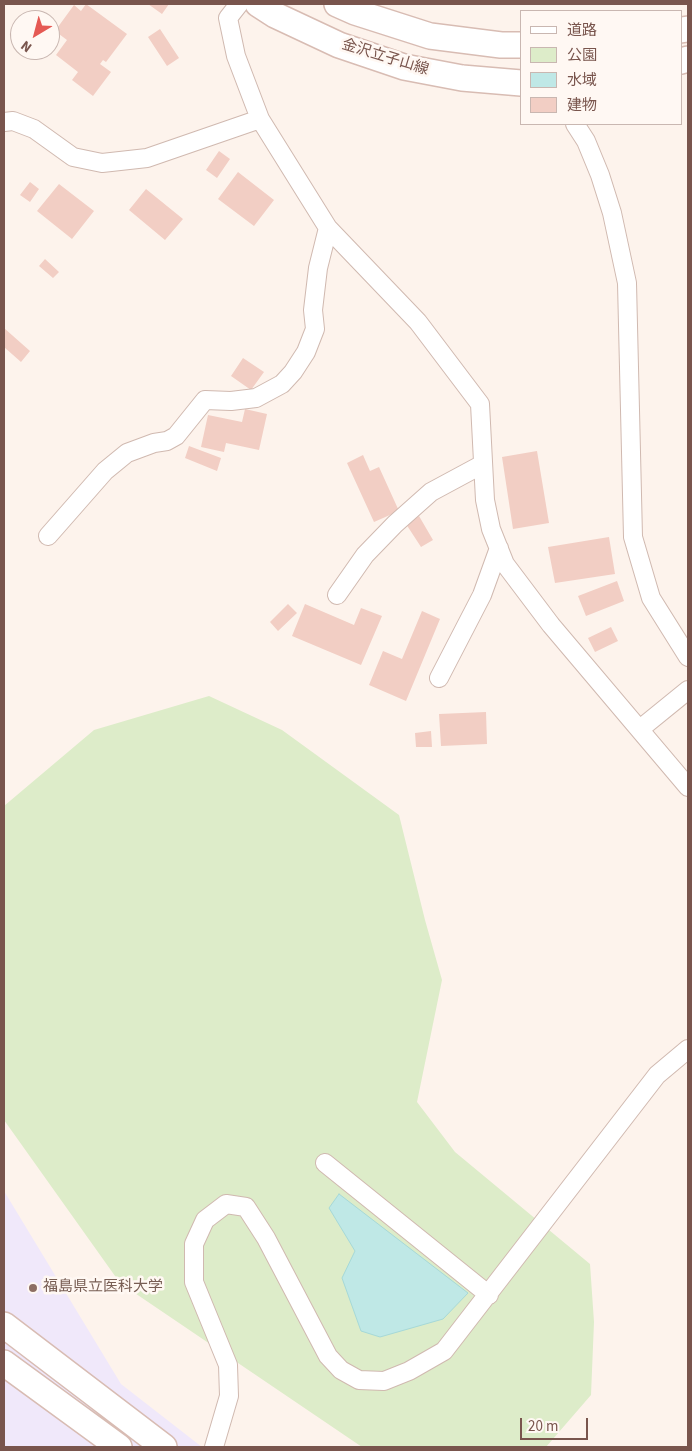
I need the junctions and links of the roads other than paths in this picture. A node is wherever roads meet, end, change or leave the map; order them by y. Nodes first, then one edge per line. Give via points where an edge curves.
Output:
1 (239, 4) edge
2 (258, 4) edge
3 (337, 4) edge
4 (520, 45) edge
5 (520, 83) edge
6 (260, 119) junction
7 (4, 122) edge
8 (576, 125) edge
9 (328, 228) junction
10 (483, 464) junction
11 (48, 536) dead end
12 (499, 548) junction
13 (337, 595) dead end
14 (688, 657) edge
15 (439, 678) dead end
16 (688, 690) edge
17 (640, 729) junction
18 (688, 787) edge
19 (688, 1049) edge
20 (325, 1162) dead end
21 (489, 1295) junction
22 (4, 1325) edge
23 (4, 1363) edge
24 (4, 1375) edge
25 (72, 1412) junction
26 (119, 1447) edge
27 (164, 1447) edge
28 (214, 1447) edge

1 - 6 street via 228,18 236,56
2 - 5 street, 金沢立子山線 via 338,45 404,67 462,78
3 - 4 street via 430,36
6 - 7 street via 148,158 102,163 73,157 34,129 13,121
6 - 9 street
8 - 14 street via 600,175 627,283 633,537 651,598
9 - 10 street via 418,322 480,404
9 - 11 street via 318,268 313,310 315,329 294,372 282,384 256,398 205,400 176,436 127,453 105,471
10 - 12 street via 485,500
10 - 13 street via 431,492 395,524 365,555
12 - 15 street via 482,595
12 - 17 street via 505,564 551,625
16 - 17 street
17 - 18 street
19 - 21 street via 657,1075
20 - 21 street
21 - 28 street via 444,1352 384,1380 359,1380 341,1370 328,1356 266,1238 246,1207 226,1204 204,1220 194,1244 194,1282 228,1365 229,1396
22 - 27 street
23 - 25 street
24 - 25 street via 55,1410
25 - 26 street

